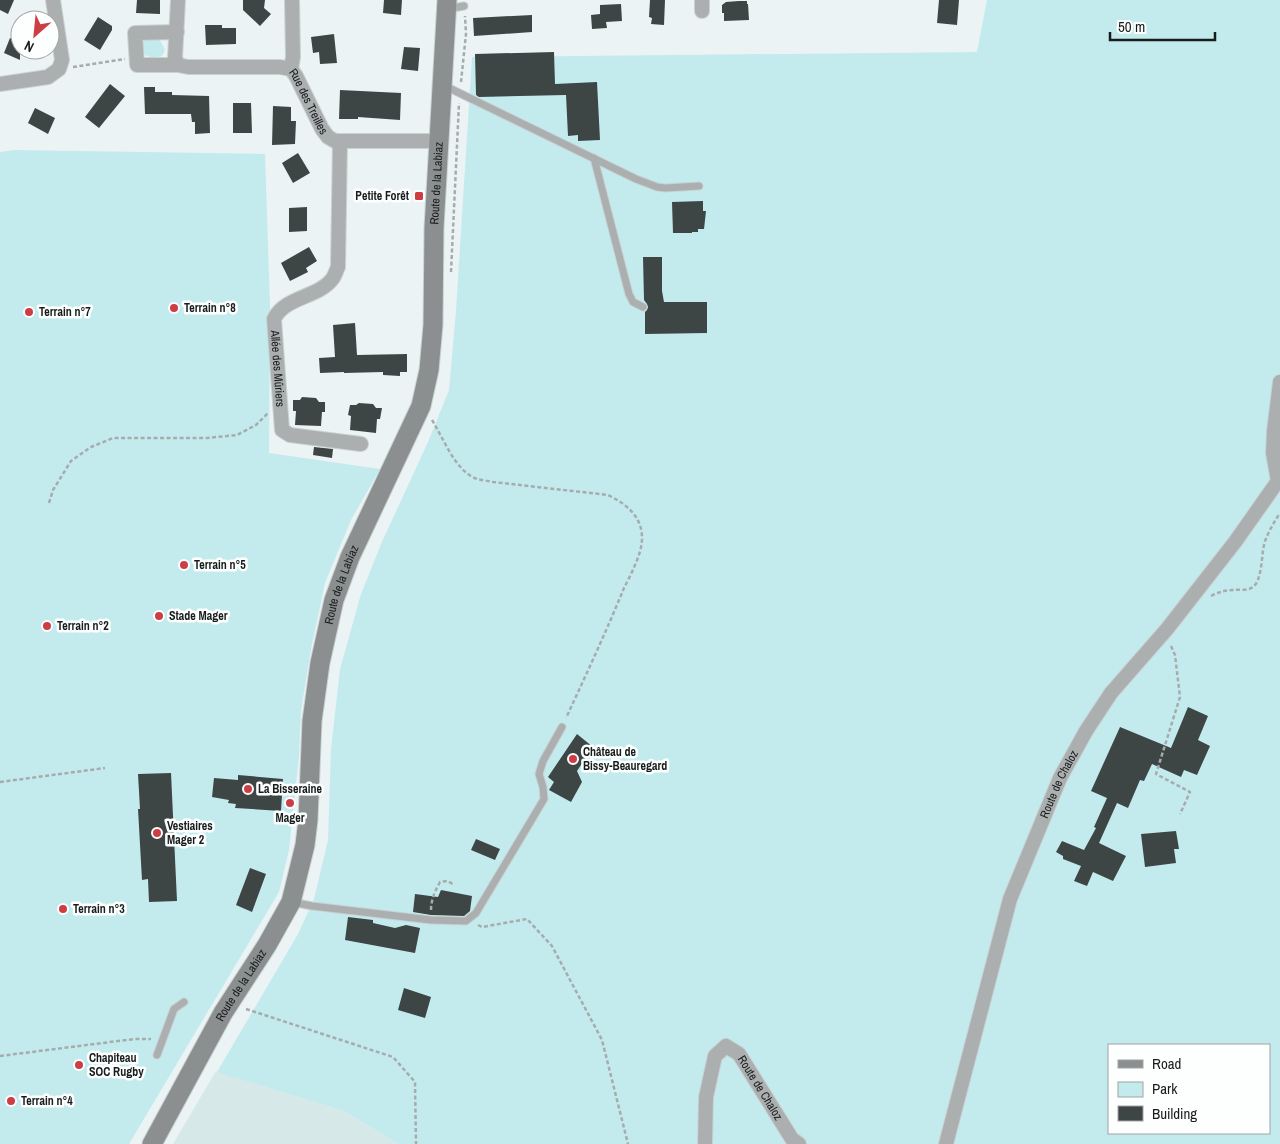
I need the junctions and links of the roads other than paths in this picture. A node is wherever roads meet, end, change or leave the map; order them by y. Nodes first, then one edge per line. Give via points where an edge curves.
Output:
1 (53, 0) edge
2 (178, 0) edge
3 (292, 0) edge
4 (453, 5) edge
5 (177, 32) junction
6 (178, 65) junction
7 (291, 69) junction
8 (0, 84) edge
9 (442, 85) junction
10 (340, 141) junction
11 (439, 141) junction
12 (594, 158) junction
13 (699, 186) dead end
14 (642, 307) dead end
15 (1280, 382) edge
16 (361, 444) dead end
17 (1279, 481) edge
18 (562, 727) road end
19 (291, 902) junction
20 (184, 1002) dead end
21 (157, 1055) dead end
22 (152, 1144) edge
23 (705, 1144) edge
24 (799, 1144) edge
25 (946, 1144) edge

1 - 8 street via 62,60 54,73
2 - 5 street
3 - 7 street
4 - 9 main road, Route de la Labiaz
5 - 6 street via 175,58
5 - 6 street, Rue des Treilles via 135,32 137,65
6 - 7 street, Rue des Treilles
7 - 10 street, Rue des Treilles via 322,130 328,137
9 - 11 main road, Route de la Labiaz
9 - 12 lane
10 - 11 street, Rue des Treilles
10 - 16 street, Allée des Mûriers via 338,267 334,278 327,285 284,307 274,319 282,430 290,434
11 - 19 main road, Route de la Labiaz via 429,370 421,406 350,558 334,600 320,663 312,721 306,838
12 - 13 lane via 657,187
12 - 14 lane via 629,294 632,302
15 - 17 street via 1273,453
17 - 25 street, Route de Chaloz via 1167,629 1111,693 1060,778 1010,899
18 - 19 lane via 543,760 539,774 544,799 476,913 466,921 431,920
19 - 22 main road, Route de la Labiaz via 223,1013
20 - 21 lane via 174,1009
23 - 24 street, Route de Chaloz via 706,1097 715,1056 726,1046 739,1054 792,1139

